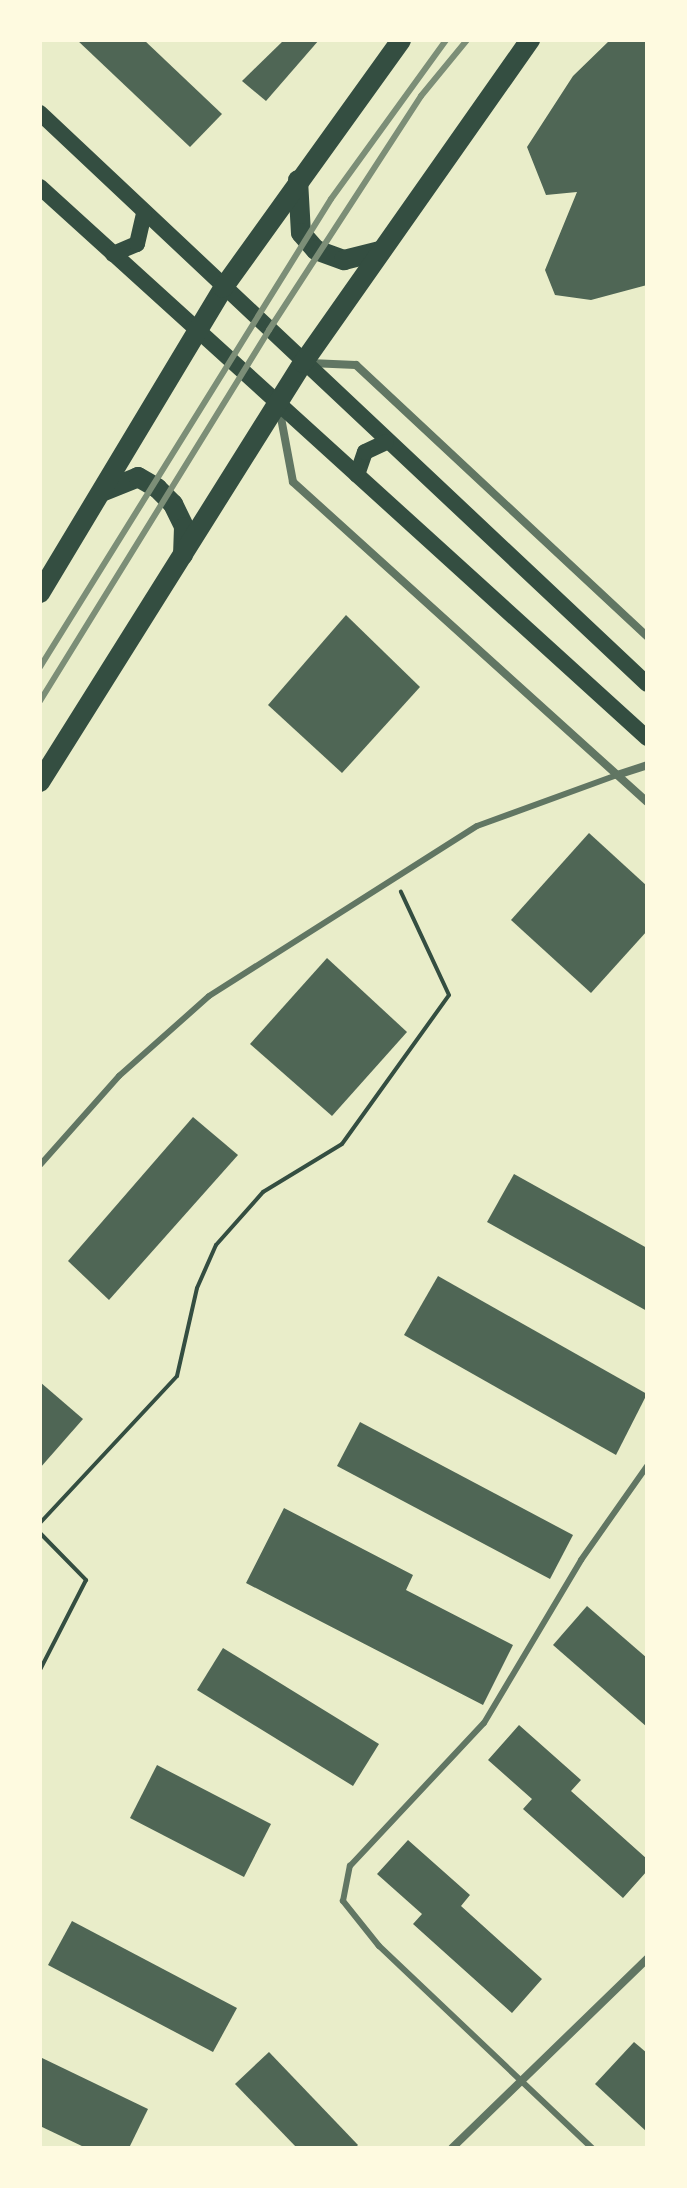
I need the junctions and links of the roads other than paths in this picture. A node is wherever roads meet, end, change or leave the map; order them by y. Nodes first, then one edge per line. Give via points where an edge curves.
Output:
1 (401, 40) edge
2 (530, 40) edge
3 (40, 113) edge
4 (298, 180) junction
5 (40, 187) edge
6 (144, 214) junction
7 (380, 251) junction
8 (113, 254) junction
9 (223, 288) junction
10 (197, 332) junction
11 (303, 363) junction
12 (278, 402) junction
13 (386, 442) junction
14 (357, 475) junction
15 (100, 493) junction
16 (183, 555) junction
17 (40, 593) edge
18 (647, 636) edge
19 (647, 684) edge
20 (647, 738) edge
21 (647, 765) edge
22 (617, 775) junction
23 (40, 782) edge
24 (647, 802) edge
25 (40, 1165) edge
26 (647, 1466) edge
27 (647, 1959) edge
28 (520, 2081) junction
29 (452, 2148) edge
30 (592, 2148) edge

1 - 4 main road
2 - 7 main road
3 - 6 main road
4 - 7 main road via 301,233 316,250 344,260
4 - 9 main road
5 - 8 main road
6 - 8 main road via 137,244
6 - 9 main road
7 - 11 main road
8 - 10 main road
9 - 10 main road
9 - 11 main road
10 - 12 main road
10 - 15 main road
11 - 12 main road
11 - 13 main road
11 - 18 street via 356,365
12 - 14 main road
12 - 16 main road
12 - 22 street via 293,482
13 - 14 main road via 365,452
13 - 19 main road
14 - 20 main road
15 - 16 main road via 138,477 157,488 173,504 184,527
15 - 17 main road
16 - 23 main road
21 - 22 street
22 - 24 street
22 - 25 lane via 477,826 209,996 119,1076
26 - 28 lane via 581,1560 484,1723 350,1866 343,1901 379,1946
27 - 28 street
28 - 29 street
28 - 30 lane

